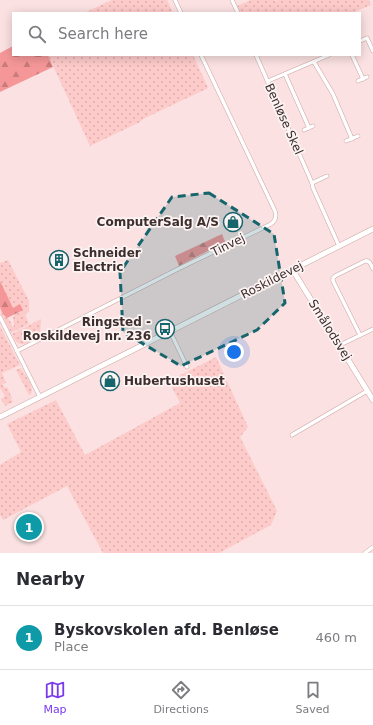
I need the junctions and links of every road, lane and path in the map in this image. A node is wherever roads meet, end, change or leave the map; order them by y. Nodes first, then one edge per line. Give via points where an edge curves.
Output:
1 (175, 0) edge
2 (232, 0) edge
3 (181, 12) edge
4 (238, 12) edge
5 (361, 41) edge
6 (373, 51) edge
7 (201, 56) edge
8 (256, 56) edge
9 (327, 56) edge
10 (352, 56) edge
11 (314, 62) junction
12 (285, 74) junction
13 (367, 77) dead end
14 (363, 79) junction
15 (268, 81) junction
16 (358, 81) dead end
17 (313, 126) dead end
18 (308, 128) junction
19 (304, 130) dead end
20 (358, 136) dead end
21 (352, 139) junction
22 (346, 141) dead end
23 (327, 176) dead end
24 (312, 183) junction
25 (373, 229) edge
26 (339, 246) junction
27 (292, 269) junction
28 (373, 269) edge
29 (0, 318) edge
30 (373, 328) edge
31 (170, 331) junction
32 (360, 335) junction
33 (340, 346) junction
34 (17, 351) junction
35 (188, 367) dead end
36 (367, 391) junction
37 (40, 397) junction
38 (373, 400) edge
39 (0, 417) edge
40 (292, 435) dead end
41 (373, 547) edge
42 (364, 553) edge

1 - 3 street
2 - 4 street
5 - 6 street via 367,38
7 - 34 street, Tinvej via 275,212 274,221
8 - 15 street, Benløse Skel
9 - 11 street
10 - 14 street
11 - 12 street
11 - 21 street via 333,94
12 - 15 street
12 - 18 street
13 - 14 street
14 - 16 street
15 - 24 street, Benløse Skel
17 - 18 street
18 - 19 street
20 - 21 street
21 - 22 street
23 - 24 street
24 - 26 street, Benløse Skel
25 - 26 street, Roskildevej
26 - 27 street, Roskildevej
27 - 31 street, Roskildevej
27 - 33 street, Smålodsvej
28 - 32 street via 370,262 366,261 333,278
29 - 34 street
30 - 32 street
31 - 35 street
31 - 37 street, Roskildevej
32 - 33 street
33 - 36 street, Smålodsvej
34 - 37 street
36 - 38 street, Smålodsvej
36 - 40 street
37 - 39 street, Roskildevej
41 - 42 street

